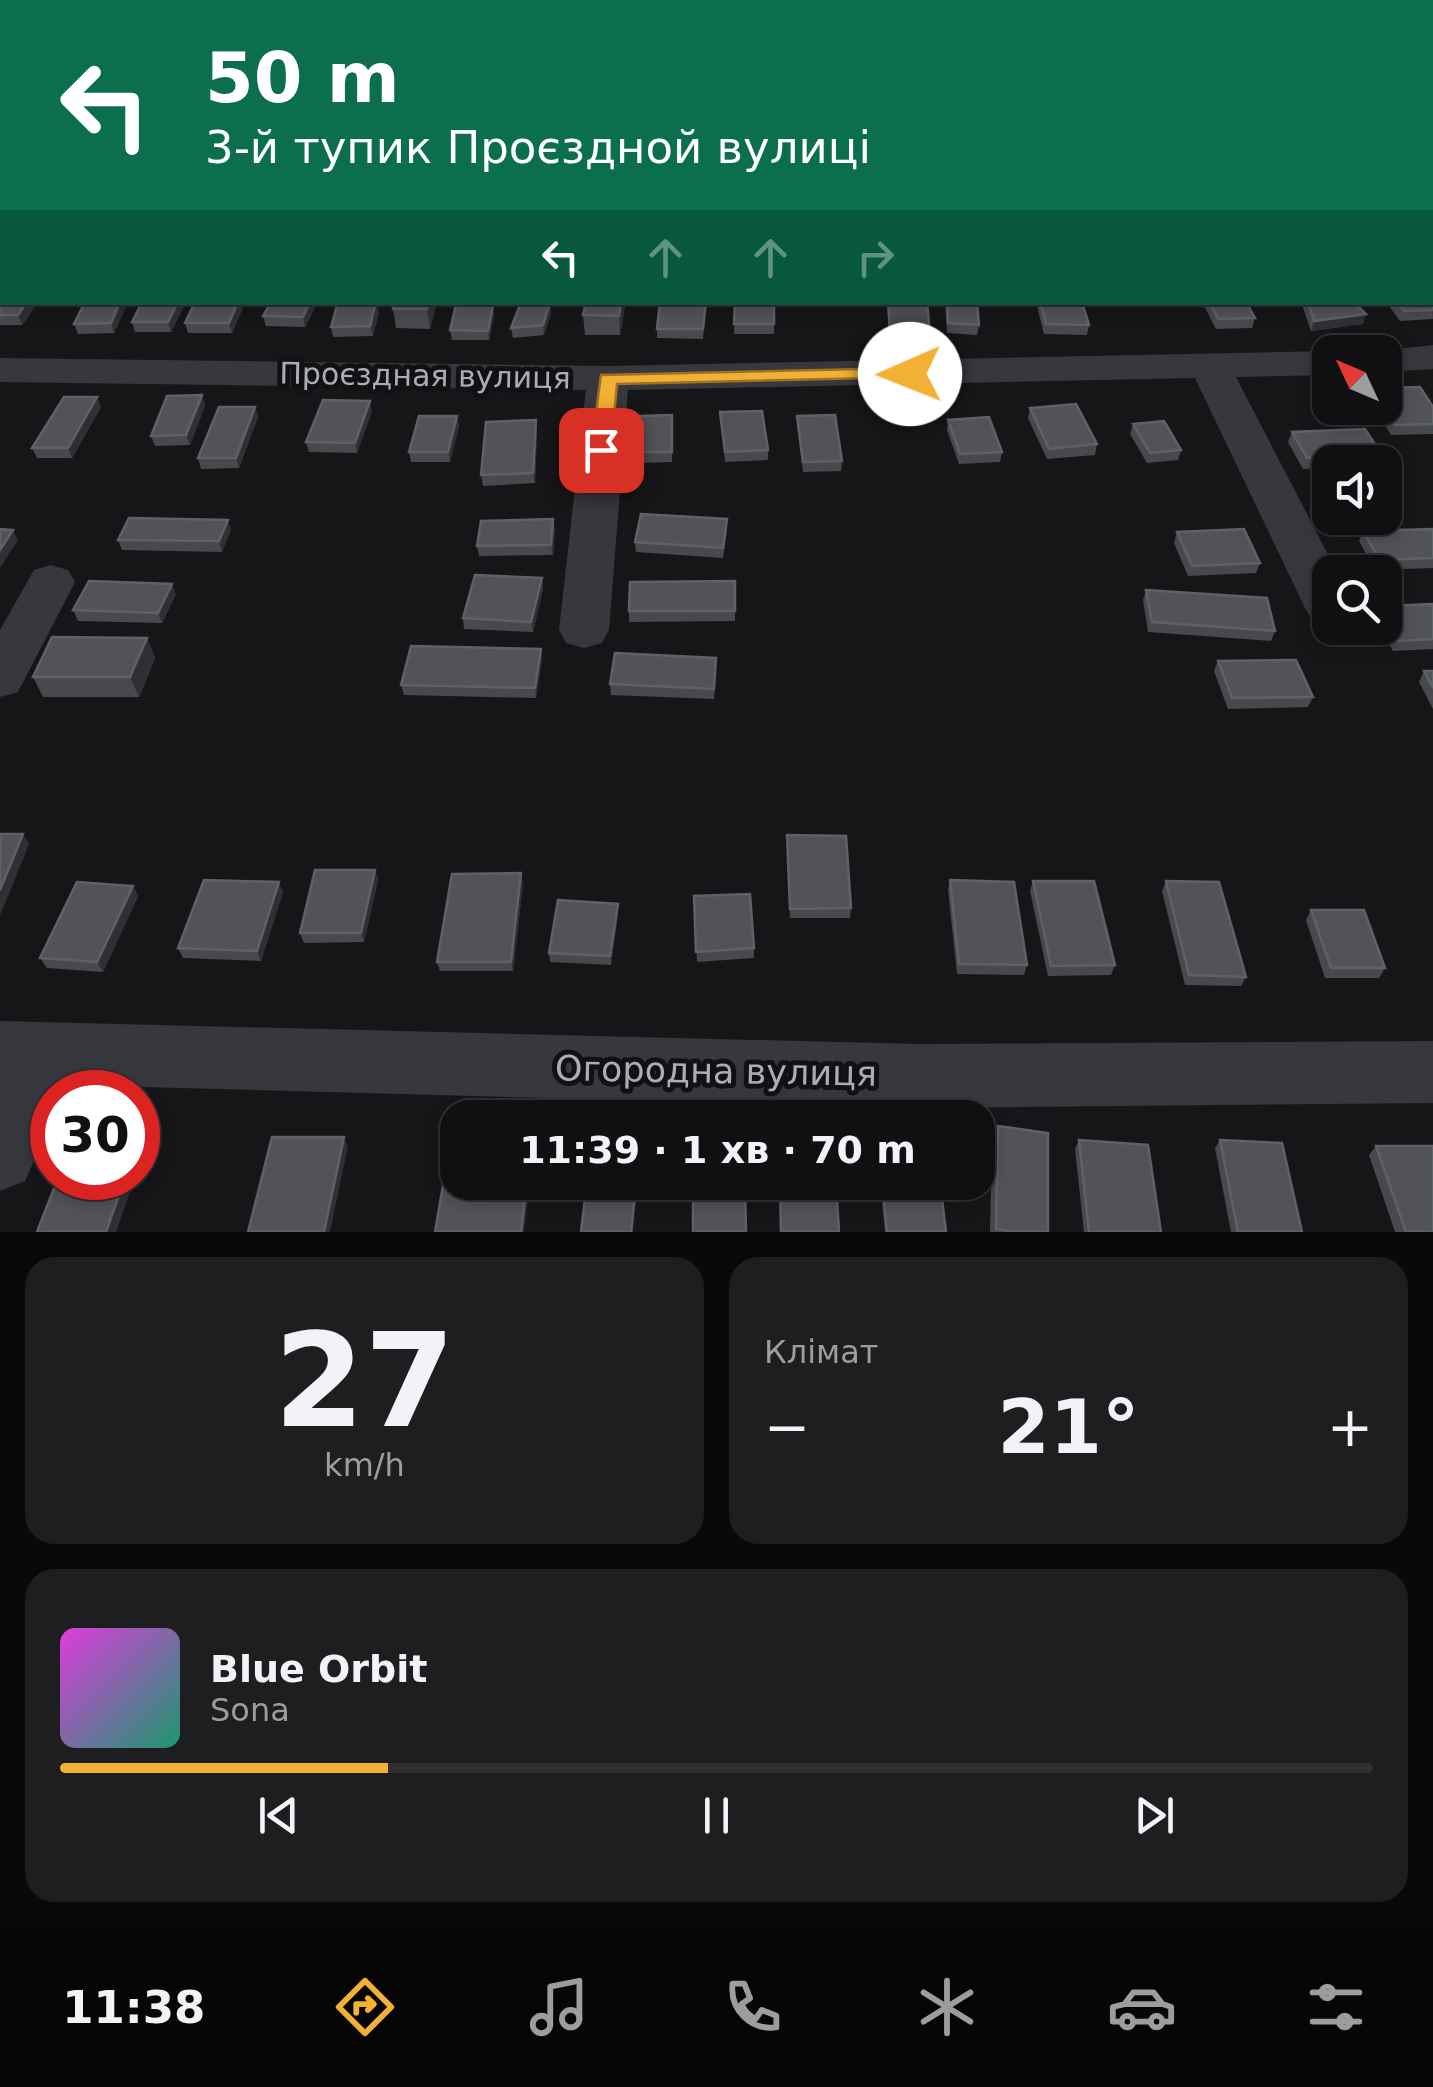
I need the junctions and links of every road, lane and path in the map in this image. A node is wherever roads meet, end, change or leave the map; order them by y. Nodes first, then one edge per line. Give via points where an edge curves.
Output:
1 (1433, 358) edge
2 (1402, 359) edge
3 (1312, 364) edge
4 (1212, 369) junction
5 (0, 370) edge
6 (608, 378) junction
7 (1312, 572) edge
8 (52, 582) dead end
9 (584, 630) dead end
10 (0, 678) edge
11 (24, 1053) edge
12 (1433, 1072) edge
13 (0, 1157) edge

1 - 2 street
3 - 4 street, Проєздная вулиця
4 - 6 street, Проєздная вулиця
4 - 7 street
5 - 6 street, Проєздная вулиця
6 - 9 street
8 - 10 street
11 - 12 street, Огородна вулиця via 918,1076
11 - 13 street

